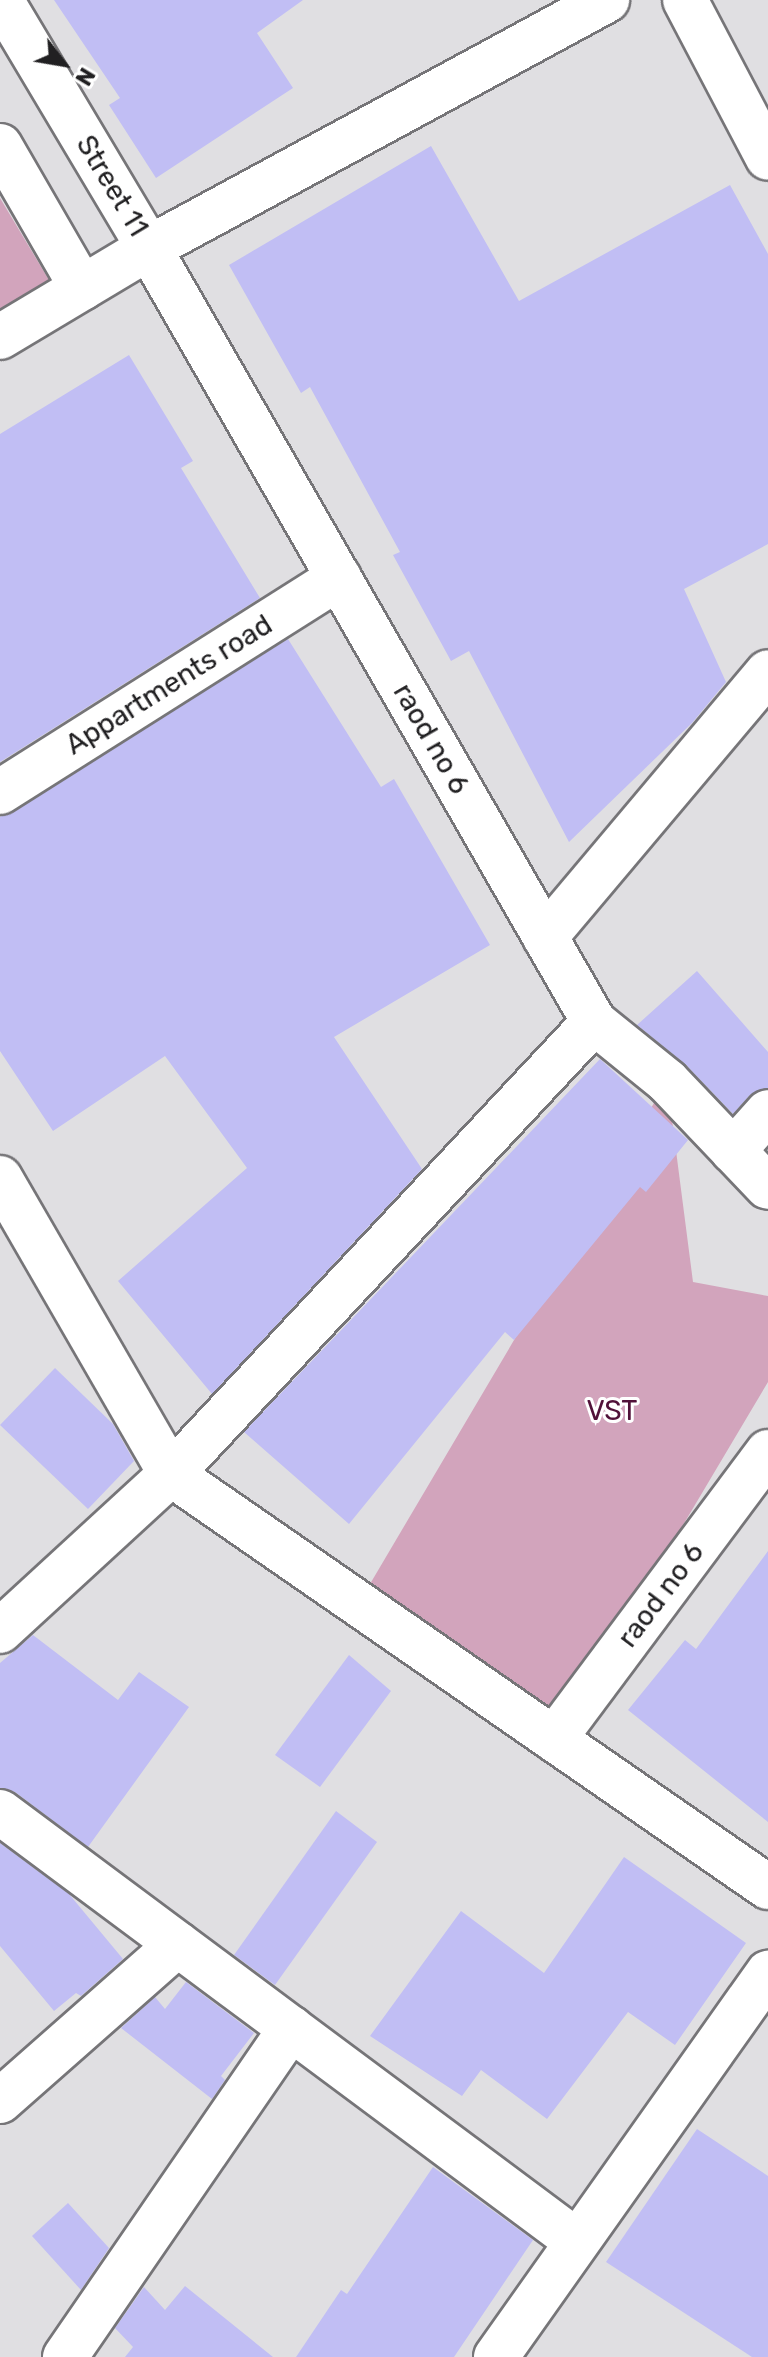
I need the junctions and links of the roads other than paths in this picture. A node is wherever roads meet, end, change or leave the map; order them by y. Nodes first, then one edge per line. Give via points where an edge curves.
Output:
1 (1, 0) edge
2 (607, 0) edge
3 (685, 0) edge
4 (0, 146) edge
5 (768, 158) edge
6 (149, 248) junction
7 (82, 288) junction
8 (0, 337) edge
9 (339, 578) junction
10 (768, 672) edge
11 (0, 792) edge
12 (545, 937) junction
13 (594, 1022) junction
14 (768, 1112) edge
15 (733, 1151) junction
16 (0, 1178) edge
17 (768, 1187) edge
18 (768, 1452) edge
19 (171, 1474) junction
20 (0, 1631) edge
21 (554, 1739) junction
22 (0, 1812) edge
23 (768, 1887) edge
24 (178, 1944) junction
25 (768, 1973) edge
26 (291, 2028) junction
27 (0, 2101) edge
28 (575, 2240) junction
29 (65, 2357) edge
30 (496, 2357) edge

1 - 6 street, Street 11
2 - 6 street
3 - 5 street
4 - 7 street
6 - 7 street
6 - 9 street, raod no 6
7 - 8 street
9 - 11 street, Appartments road
9 - 12 street, raod no 6
10 - 12 street
12 - 13 street, raod no 6
13 - 15 street, raod no 6 via 667,1081
13 - 19 street
14 - 15 street
15 - 17 street, raod no 6
16 - 19 street
18 - 21 street, raod no 6
19 - 20 street
19 - 21 street
21 - 23 street
22 - 24 street
24 - 26 street
24 - 27 street
25 - 28 street
26 - 28 street
26 - 29 street
28 - 30 street

